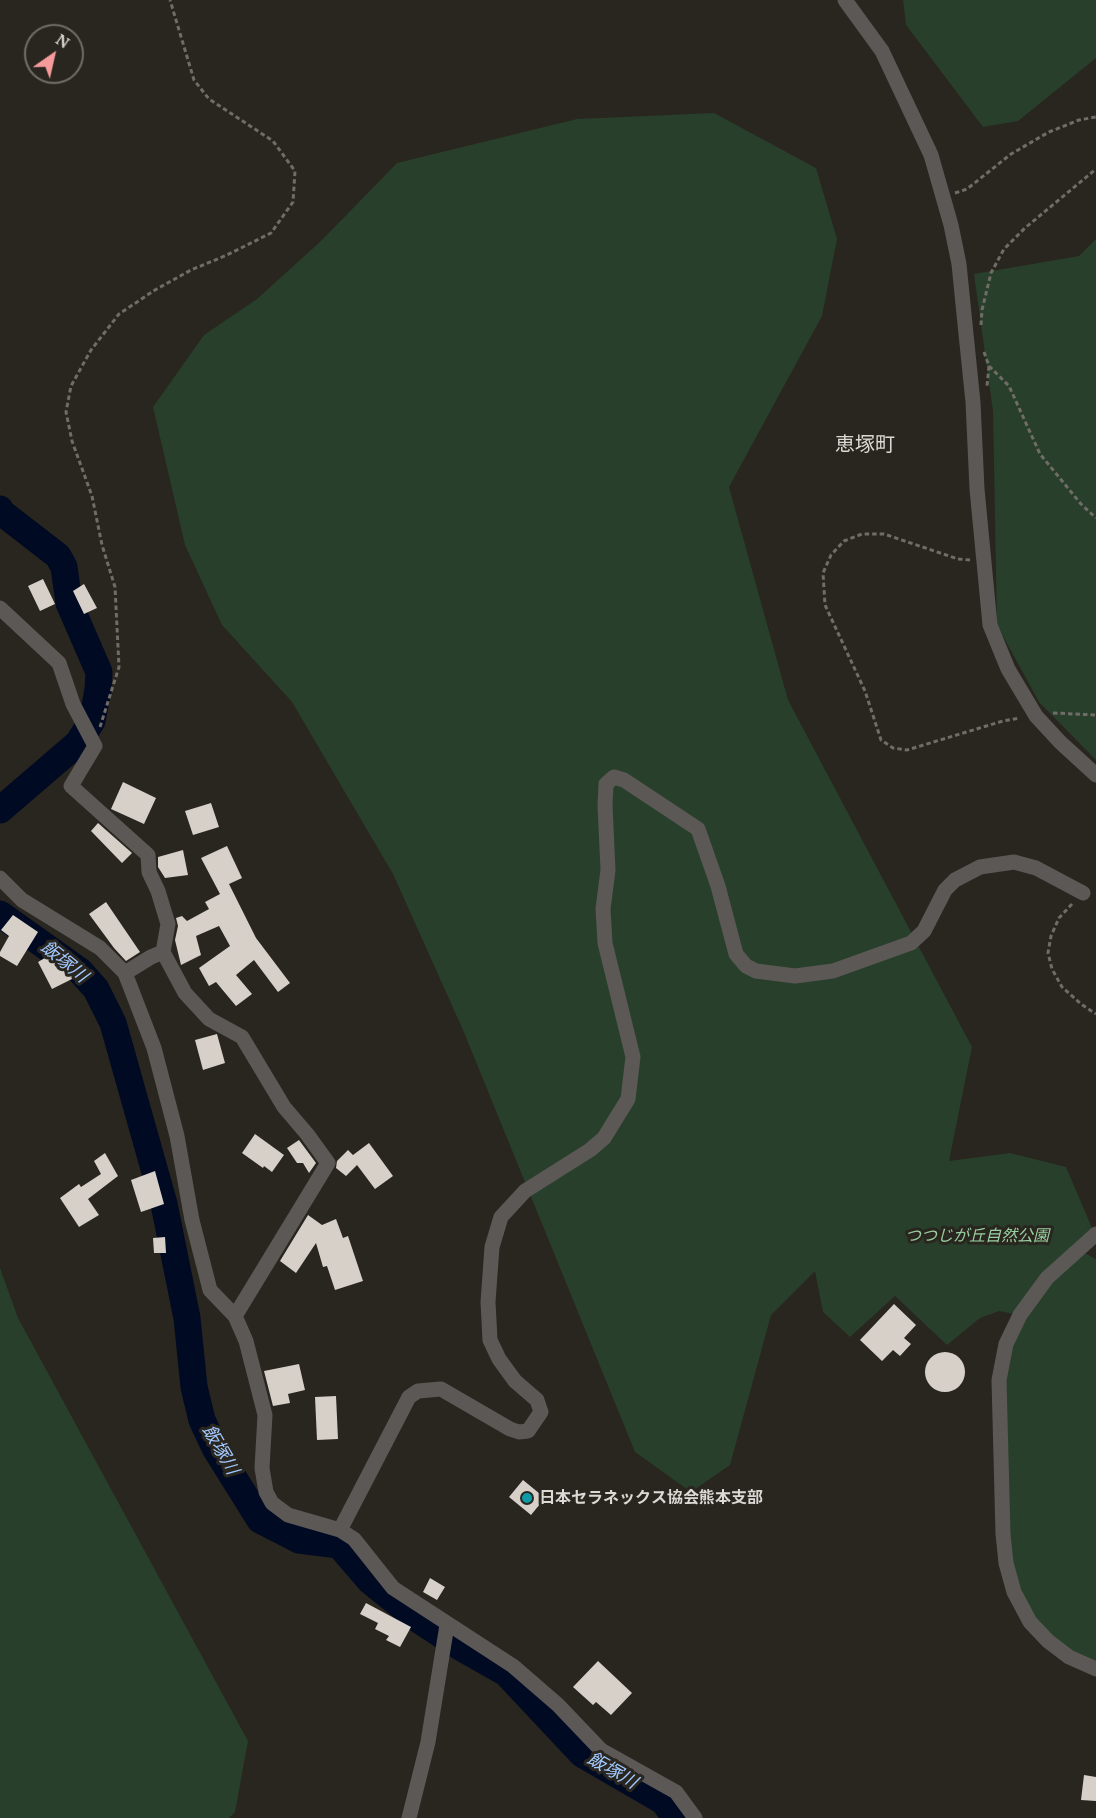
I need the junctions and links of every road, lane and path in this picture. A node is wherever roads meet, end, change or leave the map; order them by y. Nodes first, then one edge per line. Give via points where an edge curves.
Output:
1 (170, 0) edge
2 (845, 0) edge
3 (1096, 117) edge
4 (1096, 169) edge
5 (951, 194) dead end
6 (981, 330) dead end
7 (983, 349) dead end
8 (989, 366) junction
9 (987, 388) dead end
10 (1096, 518) edge
11 (975, 556) dead end
12 (0, 608) edge
13 (1096, 715) edge
14 (1036, 716) junction
15 (94, 746) junction
16 (1096, 775) edge
17 (0, 878) edge
18 (1083, 892) joint
19 (163, 952) junction
20 (125, 973) junction
21 (1096, 1014) edge
22 (1096, 1234) edge
23 (235, 1316) junction
24 (340, 1530) junction
25 (447, 1624) junction
26 (1096, 1669) edge
27 (409, 1818) edge
28 (695, 1818) edge

1 - 15 path via 194,80 208,99 273,141 295,171 293,202 271,233 191,270 119,314 90,350 71,387 66,412 70,432 92,496 115,587 119,667
2 - 14 street via 882,51 931,155 951,225 973,402 976,489 990,625 1008,669
3 - 5 path via 1049,132 1011,154 967,189
4 - 6 path via 1005,249 991,273
7 - 8 path
8 - 9 path
8 - 10 path via 1009,386 1040,454
11 - 14 path via 970,560 958,559 884,534 862,534 844,541 831,555 823,573 825,605 866,691 881,740 893,748 907,750 1003,721
12 - 15 street via 59,663 73,704
13 - 14 path via 1058,712
14 - 16 street
15 - 19 street via 71,786 148,855 149,872 168,924
17 - 20 street via 22,900 100,948
18 - 21 path via 1059,918 1048,953 1062,987
18 - 24 street via 1036,868 1014,862 980,867 945,890 924,931 911,943 833,971 795,976 756,971 736,954 698,830 614,777 606,784 604,805 608,870 603,909 605,944 633,1057 628,1098 604,1138 525,1191 509,1208 501,1217 492,1247 490,1340 515,1381 537,1400 541,1412 528,1431 519,1432 441,1389 418,1391 409,1397
19 - 20 street
19 - 23 street via 185,993 208,1019 242,1037 284,1107 328,1163
20 - 23 street via 154,1048 210,1290
22 - 26 street via 1047,1278 1020,1315 1006,1344 999,1380 1003,1534 1014,1592 1030,1622 1048,1641 1068,1657
23 - 24 street via 246,1341 265,1415 262,1468 266,1492 272,1503 288,1515
24 - 25 street via 354,1539 393,1588
25 - 27 street via 429,1742
25 - 28 street via 513,1666 601,1750 676,1792

